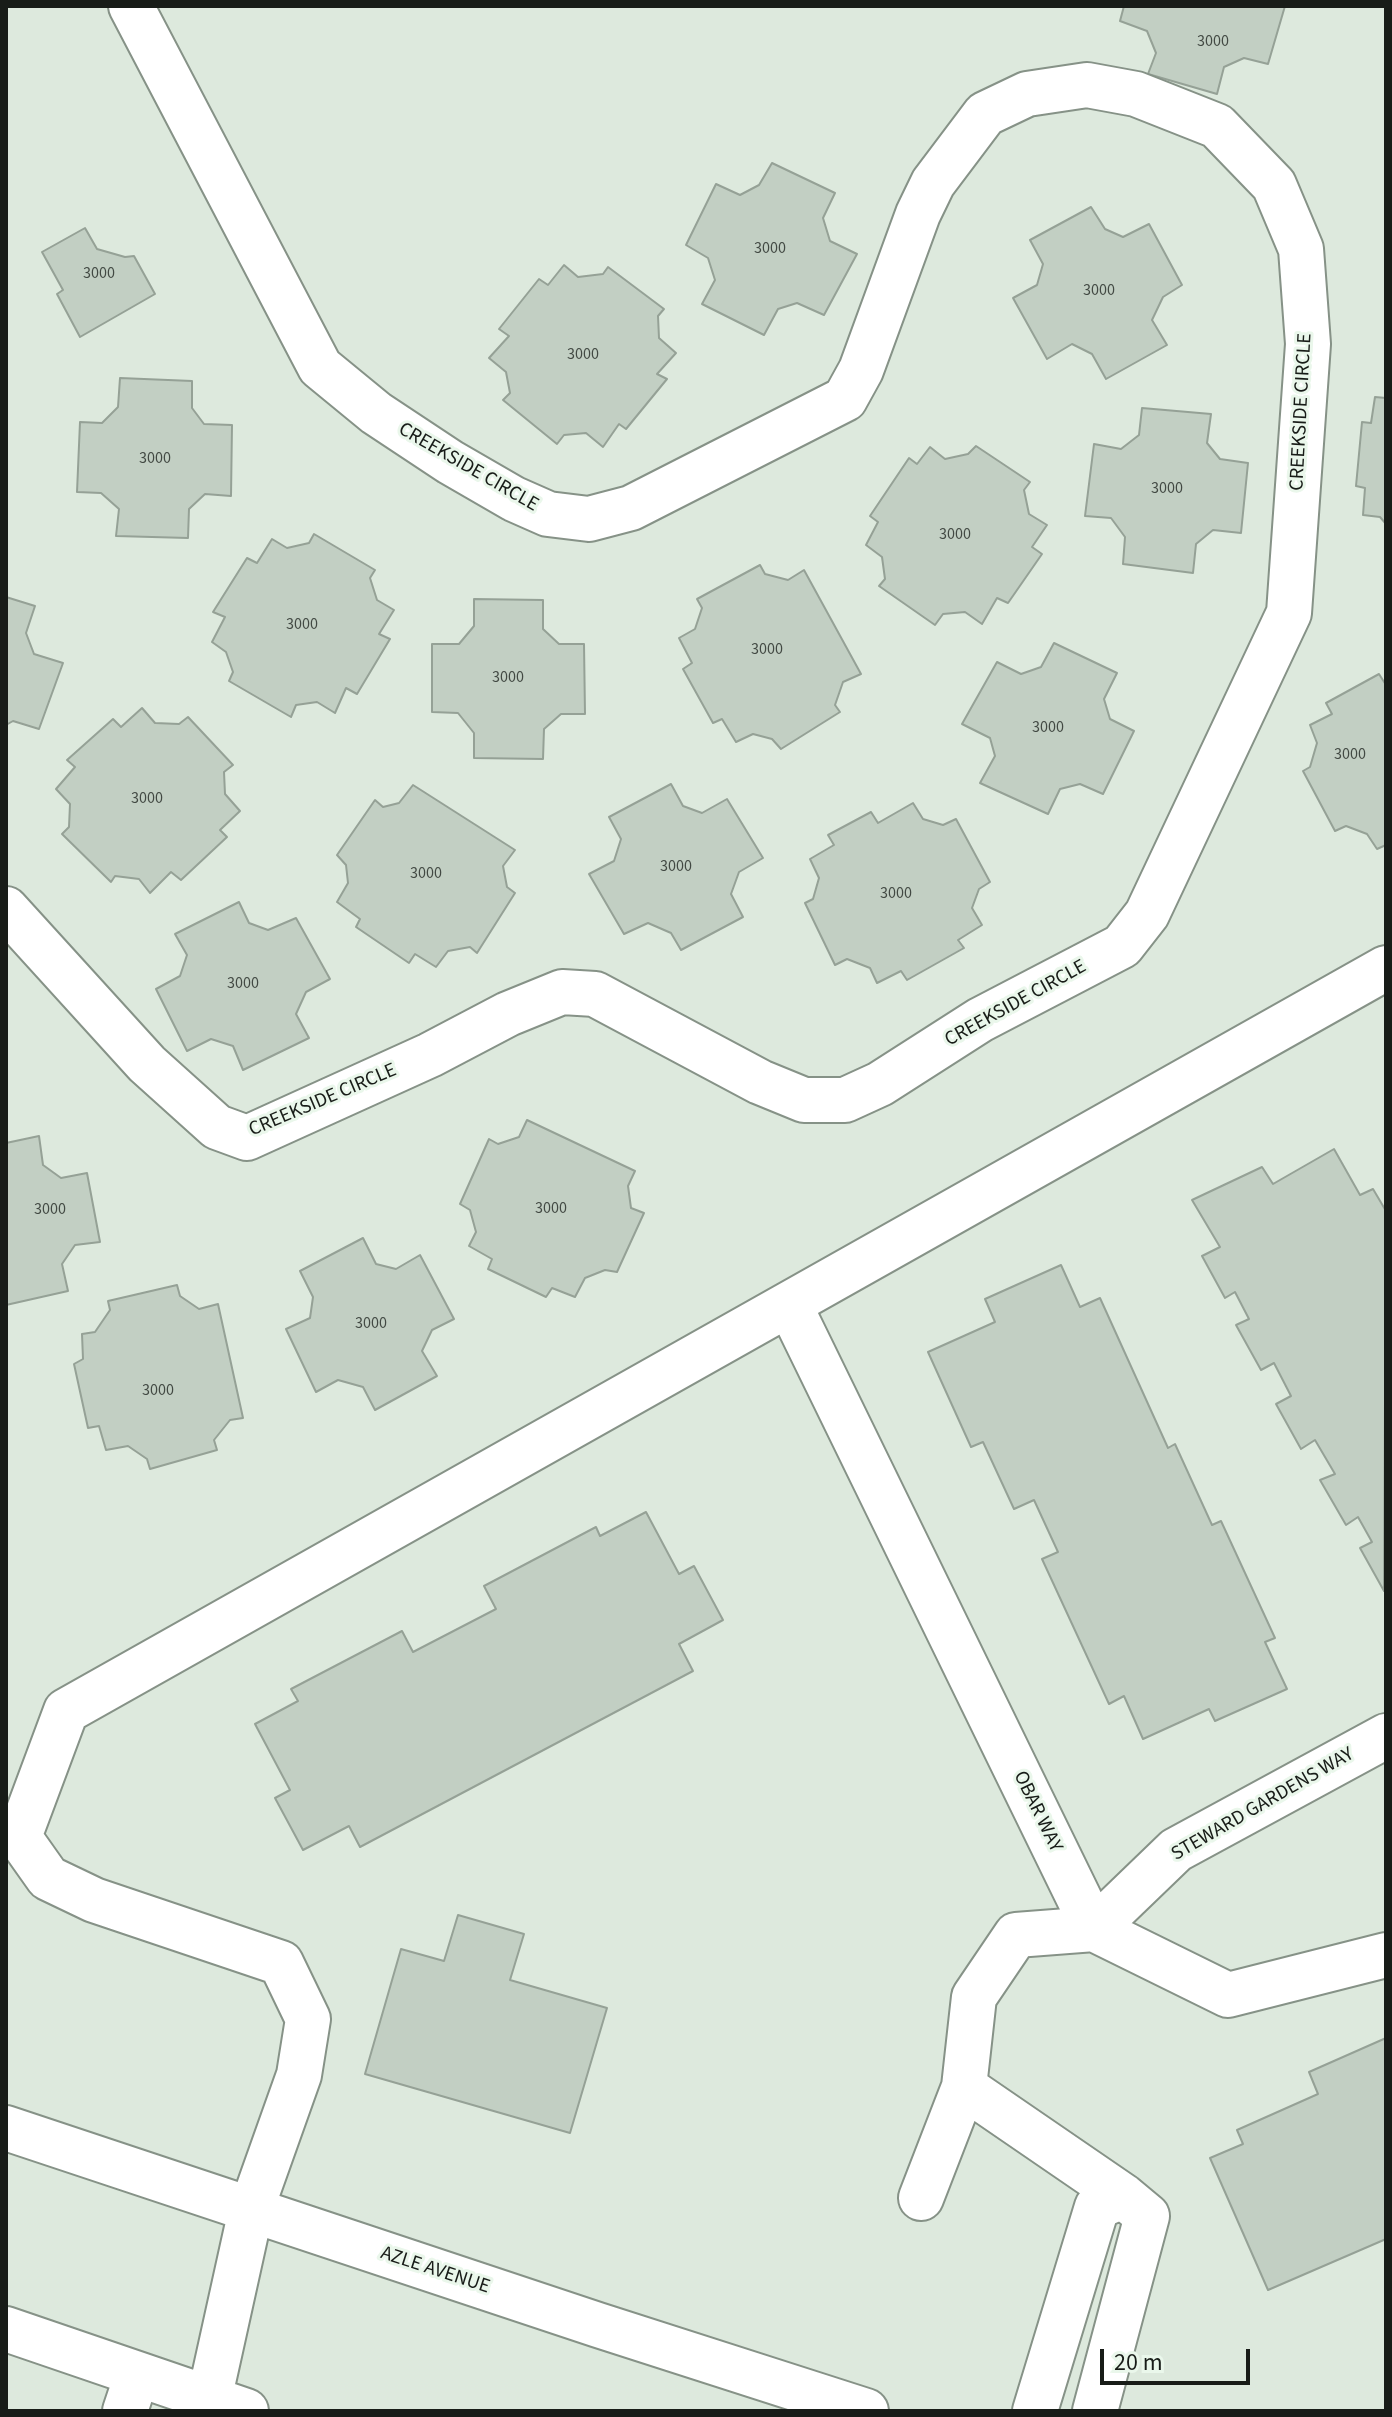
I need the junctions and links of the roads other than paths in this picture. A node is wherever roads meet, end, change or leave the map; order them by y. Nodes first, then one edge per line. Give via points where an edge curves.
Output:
1 (131, 6) edge
2 (6, 909) edge
3 (1381, 980) edge
4 (789, 1304) junction
5 (1386, 1736) edge
6 (1094, 1929) junction
7 (1386, 1955) edge
8 (964, 2087) junction
9 (6, 2128) edge
10 (1123, 2196) junction
11 (921, 2198) dead end
12 (251, 2210) junction
13 (6, 2329) edge
14 (131, 2393) edge
15 (228, 2405) edge
16 (866, 2411) edge
17 (1035, 2411) edge
18 (1095, 2411) edge

1 - 2 main road, CREEKSIDE CIRCLE via 320,367 376,413 514,499 548,514 589,519 631,508 845,399 933,183 985,114 1027,94 1087,85 1136,94 1217,126 1274,185 1301,249 1308,344 1289,613 1147,914 1122,946 980,1020 880,1084 845,1100 804,1100 595,994 562,992 247,1138 217,1127 147,1064
3 - 4 main road
4 - 6 main road, OBAR WAY
4 - 12 main road via 66,1711 19,1837 48,1878 94,1900 281,1963 308,2019 299,2075
5 - 6 main road, STEWARD GARDENS WAY via 1176,1850
6 - 7 main road via 1228,1995
6 - 8 main road via 1016,1935 974,1997
8 - 10 main road
8 - 11 main road
9 - 12 main road, AZLE AVENUE
10 - 17 main road via 1097,2207
10 - 18 main road via 1147,2216
12 - 15 main road
12 - 16 main road, AZLE AVENUE
13 - 14 main road
14 - 15 main road

